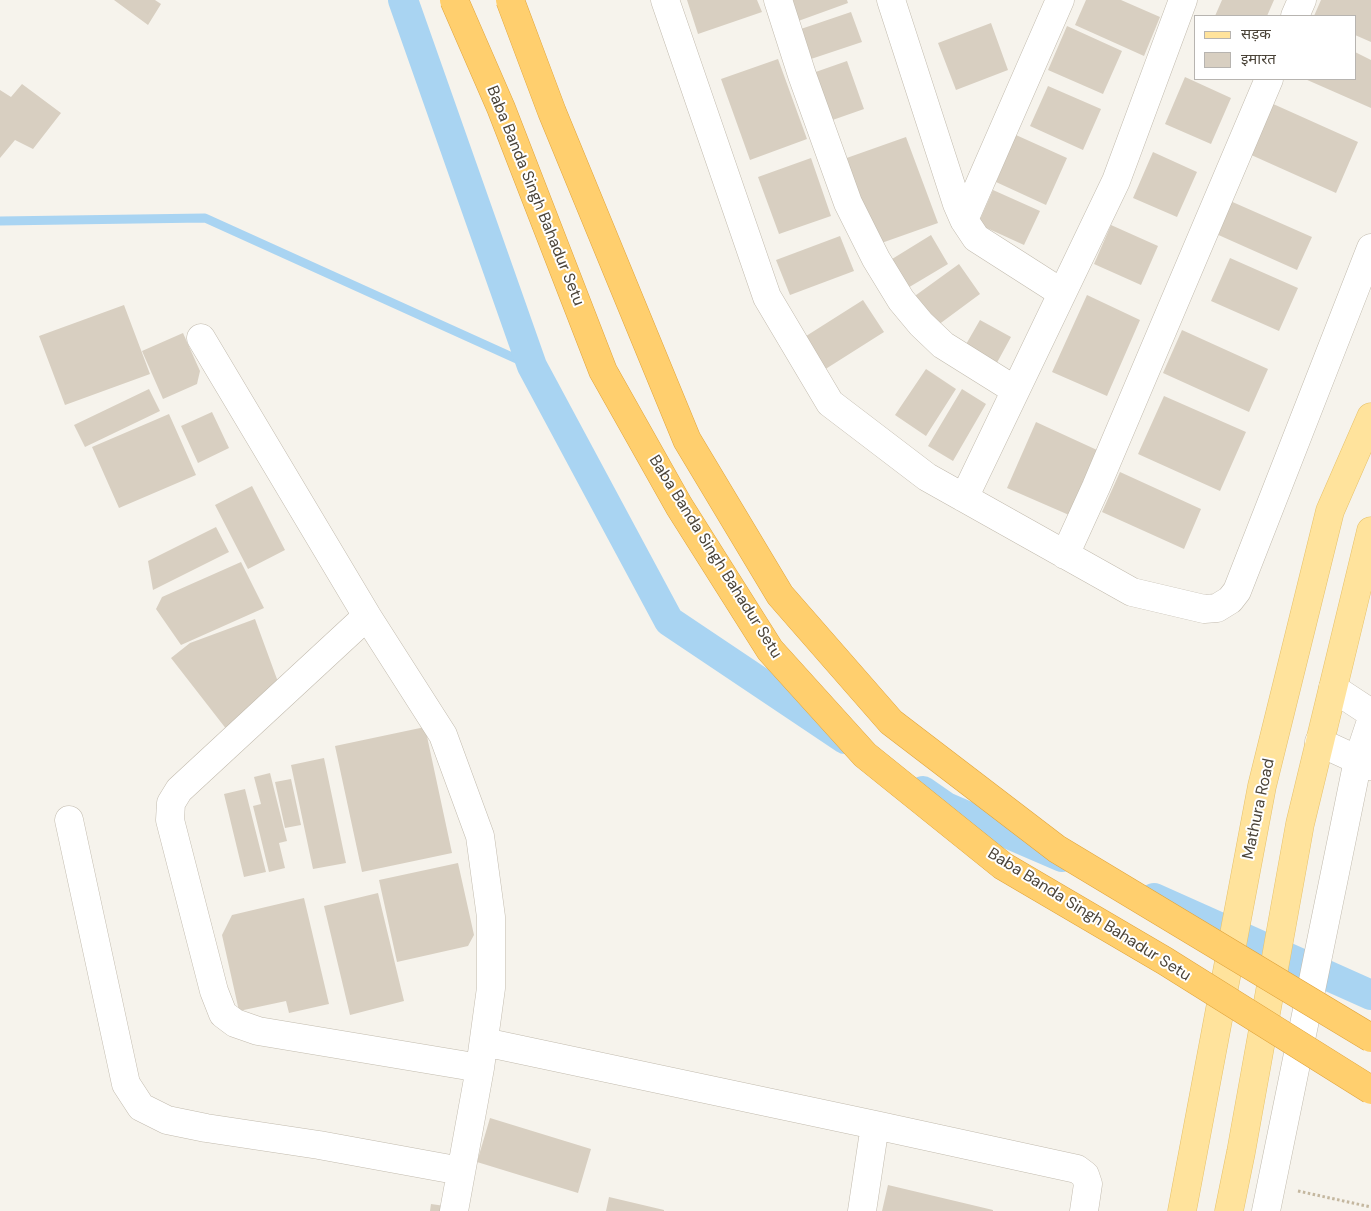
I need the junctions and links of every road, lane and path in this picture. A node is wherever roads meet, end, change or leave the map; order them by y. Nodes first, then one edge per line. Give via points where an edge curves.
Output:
1 (454, 0) edge
2 (510, 0) edge
3 (665, 0) edge
4 (778, 0) edge
5 (891, 0) edge
6 (1060, 0) edge
7 (1183, 0) edge
8 (1302, 0) edge
9 (1295, 15) edge
10 (1269, 80) edge
11 (964, 220) junction
12 (1371, 248) edge
13 (1062, 293) junction
14 (201, 338) dead end
15 (1015, 390) junction
16 (1371, 417) edge
17 (964, 498) junction
18 (1371, 531) edge
19 (1065, 555) junction
20 (367, 616) junction
21 (1333, 688) junction
22 (1371, 714) edge
23 (1371, 721) edge
24 (1319, 742) junction
25 (1364, 763) edge
26 (70, 820) dead end
27 (1371, 1038) edge
28 (482, 1055) junction
29 (1371, 1090) edge
30 (875, 1125) junction
31 (461, 1171) junction
32 (1268, 1198) edge
33 (1371, 1207) edge
34 (454, 1211) edge
35 (862, 1211) edge
36 (1084, 1211) edge
37 (1182, 1211) edge
38 (1229, 1211) edge

1 - 29 highway, Baba Banda Singh Bahadur Setu, bridge via 501,108 603,371 679,506 770,650 865,755 1003,866 1165,961
2 - 27 highway, bridge via 552,112 687,440 780,595 891,722 1057,849
3 - 17 street via 767,297 830,403 926,477
4 - 15 street via 848,203 876,259 902,300 943,345
5 - 11 street
6 - 11 street
7 - 13 street via 1116,181
8 - 9 street
10 - 19 street
11 - 13 street via 976,238
12 - 19 street via 1244,573 1230,600 1217,608 1204,609 1132,592
13 - 15 street
14 - 20 street
15 - 17 street
16 - 37 main road, Mathura Road, bridge via 1330,511 1262,786
17 - 19 street
18 - 21 main road
20 - 28 street via 443,735 480,836 492,917 491,988
20 - 28 street via 179,790 171,803 170,820 214,991 223,1014 235,1023 258,1030
21 - 22 street
21 - 24 main road
23 - 25 street
24 - 25 street
24 - 38 main road, bridge via 1300,824
25 - 32 street, bridge via 1341,840
26 - 31 street via 126,1084 141,1107 167,1120 206,1128
28 - 30 street
28 - 31 street
30 - 35 street
30 - 36 street via 1077,1170 1085,1175 1088,1184
31 - 34 street
32 - 33 path

